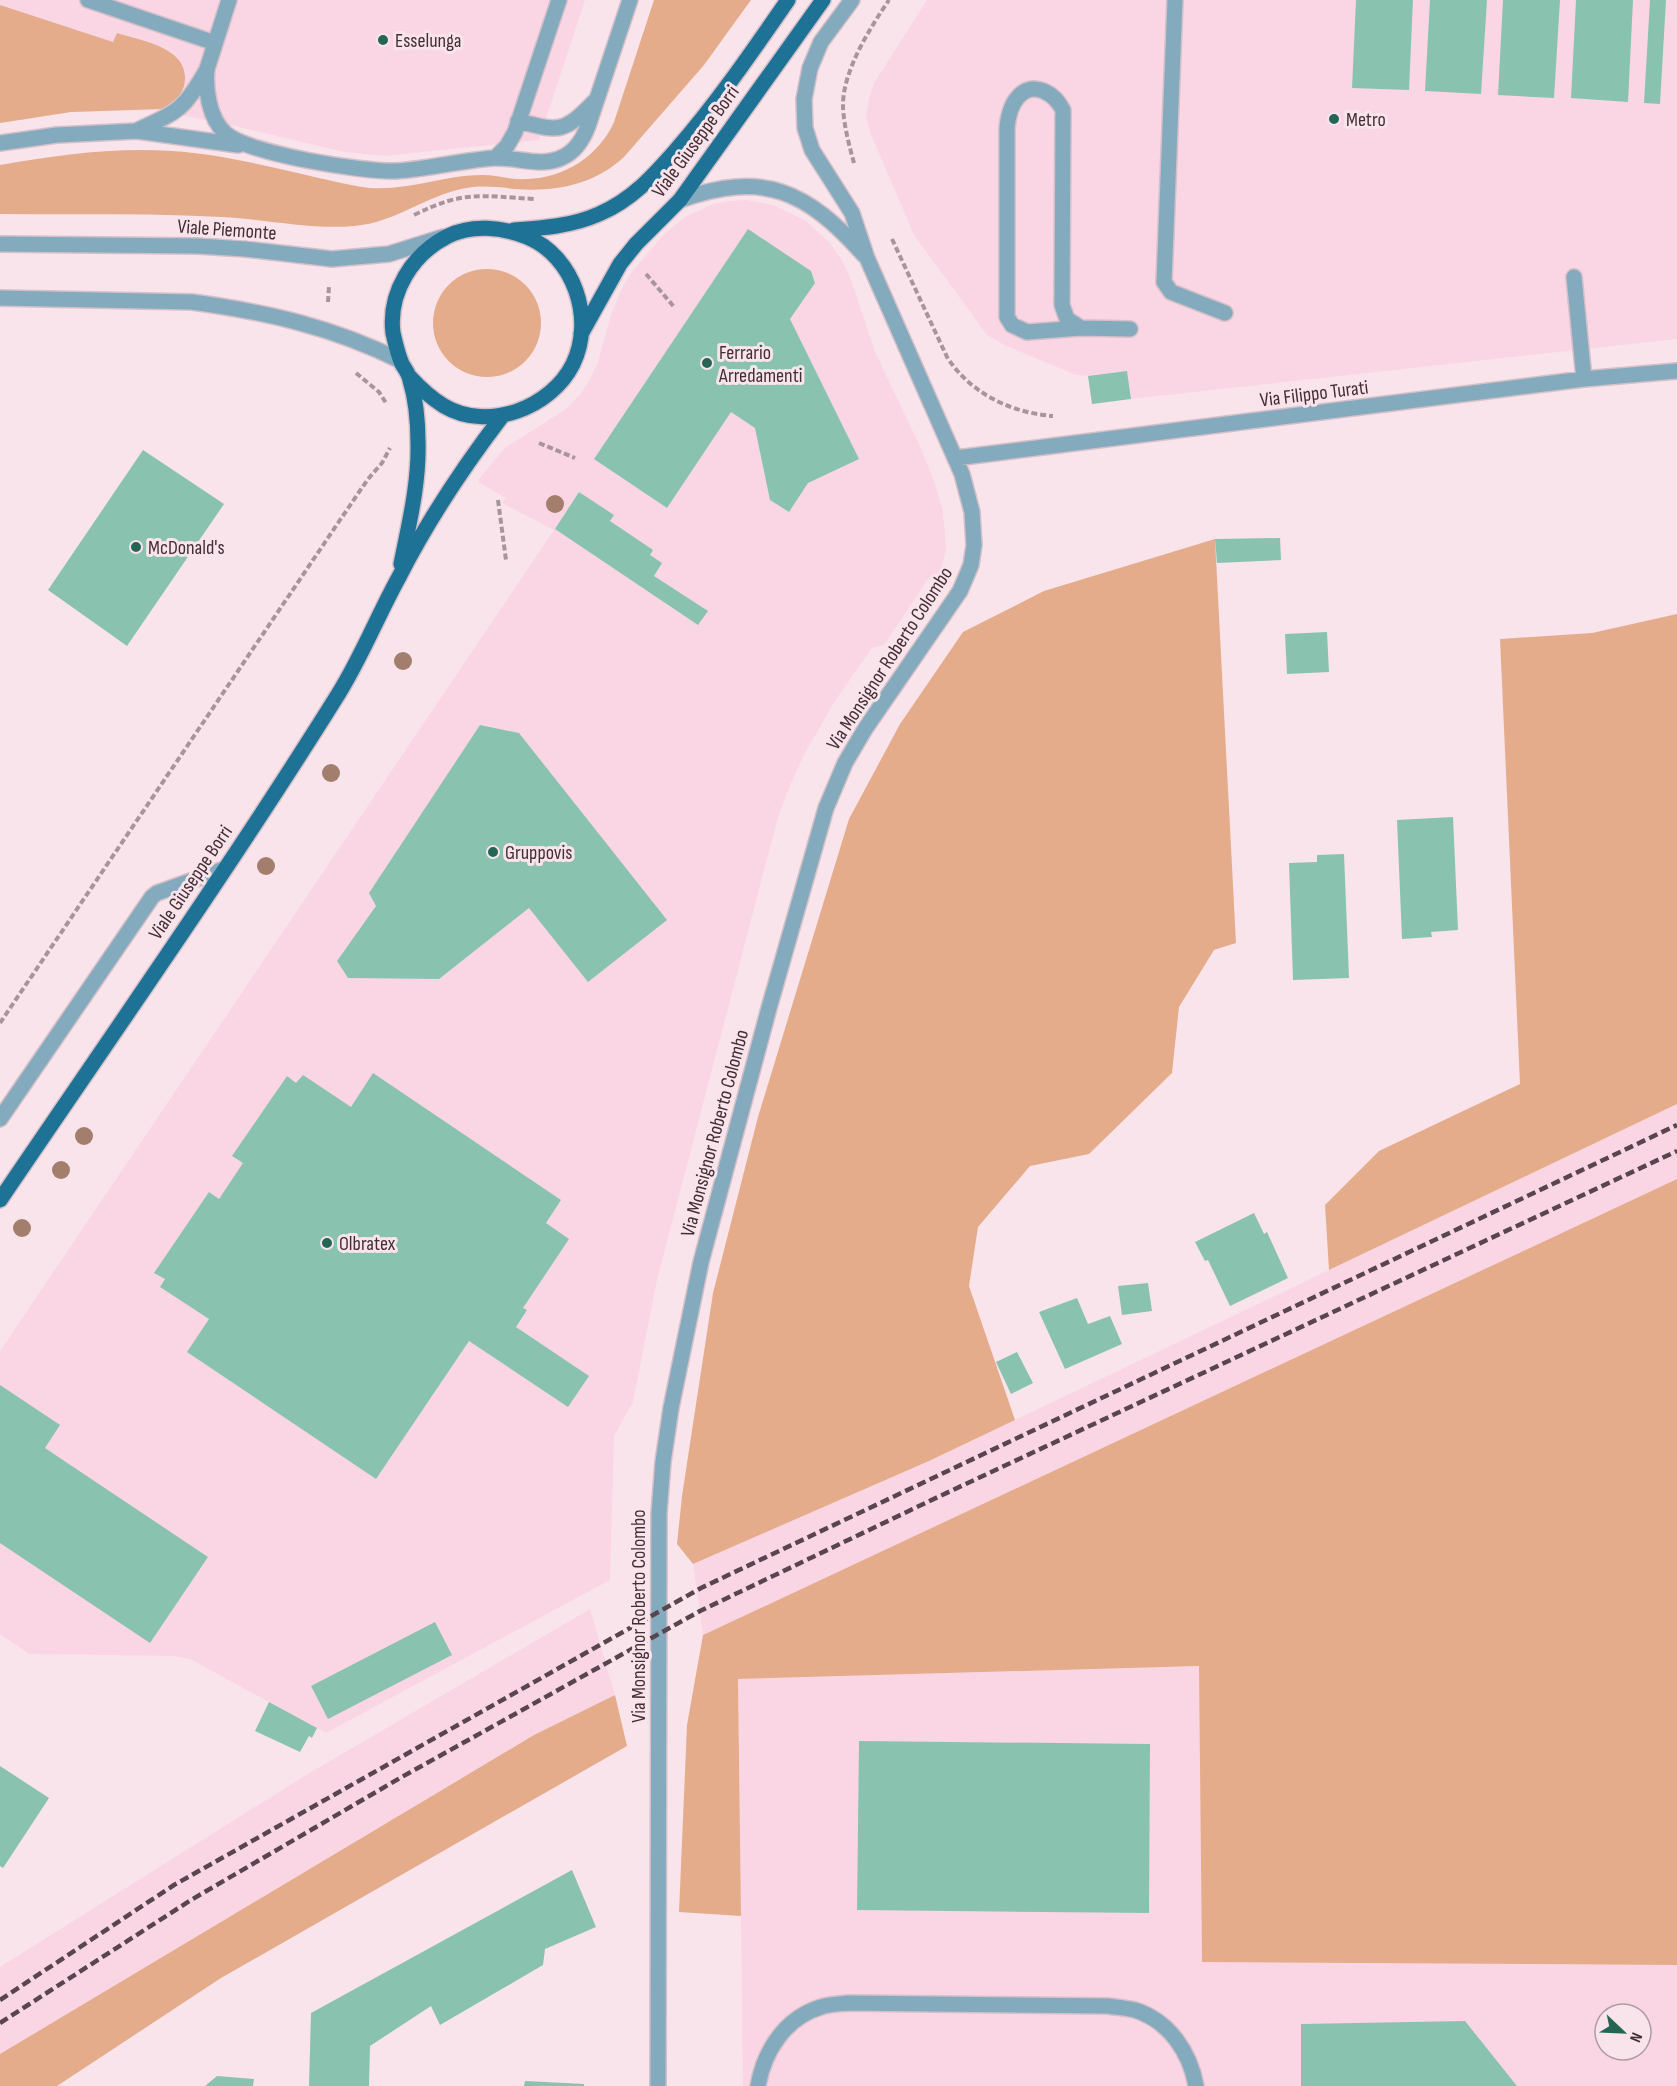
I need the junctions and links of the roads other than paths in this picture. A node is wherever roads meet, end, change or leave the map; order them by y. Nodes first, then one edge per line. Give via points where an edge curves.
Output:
1 (88, 0) edge
2 (230, 0) edge
3 (559, 0) edge
4 (630, 0) edge
5 (788, 0) edge
6 (823, 0) edge
7 (852, 0) edge
8 (1175, 0) edge
9 (215, 43) junction
10 (207, 69) junction
11 (599, 97) junction
12 (518, 121) junction
13 (137, 130) junction
14 (0, 144) edge
15 (250, 147) junction
16 (495, 159) junction
17 (680, 200) junction
18 (512, 230) junction
19 (449, 236) junction
20 (0, 244) edge
21 (867, 258) junction
22 (1574, 277) dead end
23 (0, 298) edge
24 (1226, 313) dead end
25 (1081, 328) junction
26 (1130, 329) dead end
27 (581, 334) junction
28 (401, 361) junction
29 (1677, 371) edge
30 (410, 377) junction
31 (1584, 380) junction
32 (503, 416) junction
33 (956, 458) junction
34 (399, 576) junction
35 (224, 869) junction
36 (0, 1119) edge
37 (0, 1200) edge
38 (658, 2086) edge
39 (758, 2086) edge
40 (1196, 2086) edge

1 - 9 street
2 - 9 street
3 - 12 street
4 - 11 street
5 - 18 main road, Viale Giuseppe Borri via 731,83 631,196 600,214 576,222
6 - 17 main road, Viale Giuseppe Borri
7 - 21 street, Via Monsignor Roberto Colombo via 814,55 806,82 804,113 812,150 852,213
8 - 24 street via 1164,282 1176,295
9 - 10 street
10 - 13 street via 182,107
10 - 15 street via 206,90 220,128
11 - 12 street via 579,118 562,128
11 - 16 street via 584,136 562,158 540,162
12 - 16 street via 511,140
13 - 14 street via 57,135
13 - 15 street
15 - 16 street via 383,171
17 - 21 street, Via Monsignor Roberto Colombo via 728,188 778,190 816,208
17 - 27 main road, Viale Giuseppe Borri via 620,264
18 - 19 main road, Viale Giuseppe Borri via 479,227
18 - 27 main road, Viale Giuseppe Borri via 536,240 557,257 572,279 580,304
19 - 20 street, Viale Piemonte via 389,254 332,259 206,247
19 - 28 main road, Viale Giuseppe Borri via 423,252 401,284 394,303 393,333
21 - 33 street, Via Monsignor Roberto Colombo
22 - 31 street
23 - 28 street via 192,302 322,328
25 - 25 street via 1067,319 1062,305 1063,110 1047,92 1032,89 1014,103 1007,128 1006,312 1012,325 1027,332
25 - 26 street
27 - 32 main road, Viale Giuseppe Borri via 573,363 555,388 531,406
28 - 30 main road, Viale Giuseppe Borri
29 - 31 street, Via Filippo Turati
30 - 32 main road, Viale Giuseppe Borri via 446,407 474,416
30 - 34 main road, Viale Giuseppe Borri via 417,421 418,466
31 - 33 street, Via Filippo Turati
32 - 34 main road, Viale Giuseppe Borri via 457,478
33 - 38 street, Via Monsignor Roberto Colombo via 973,521 971,565 947,611 865,729 826,808 710,1224 676,1378 658,1513
34 - 35 main road, Viale Giuseppe Borri via 339,693
35 - 36 street via 158,893 147,903
35 - 37 main road, Viale Giuseppe Borri
39 - 40 street via 761,2066 775,2040 795,2020 821,2007 849,2003 1107,2006 1135,2011 1160,2024 1180,2044 1193,2069

